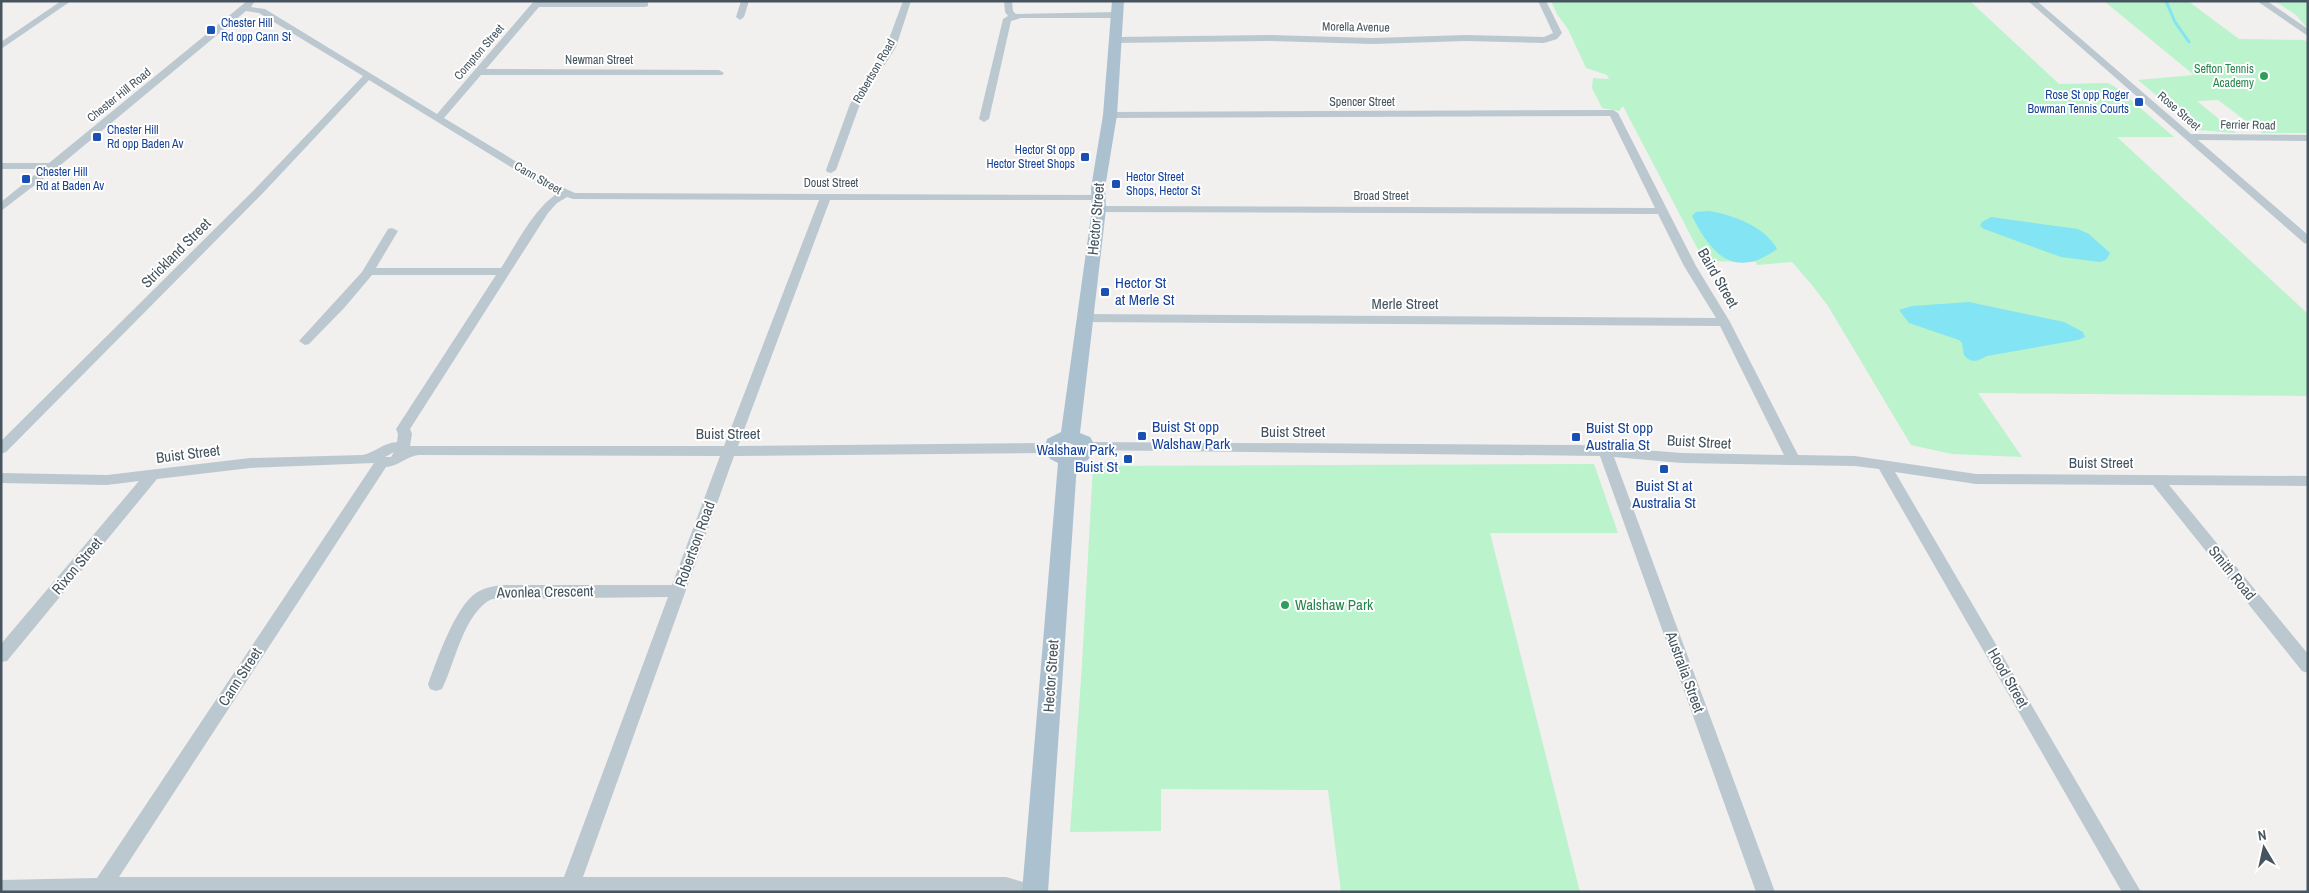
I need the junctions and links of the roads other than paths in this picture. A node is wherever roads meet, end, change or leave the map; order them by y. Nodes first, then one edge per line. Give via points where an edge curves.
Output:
1 (67, 1) edge
2 (745, 1) edge
3 (907, 1) edge
4 (1008, 1) edge
5 (1118, 1) edge
6 (1542, 1) edge
7 (2032, 1) edge
8 (2261, 1) edge
9 (538, 2) edge
10 (645, 4) dead end
11 (248, 5) edge
12 (1117, 15) junction
13 (1013, 16) junction
14 (740, 17) dead end
15 (2308, 33) edge
16 (1115, 40) junction
17 (1, 46) edge
18 (479, 72) junction
19 (719, 72) dead end
20 (368, 76) junction
21 (1614, 113) joint
22 (1110, 115) junction
23 (439, 118) junction
24 (984, 119) dead end
25 (2188, 137) junction
26 (2308, 138) edge
27 (1, 166) edge
28 (53, 166) junction
29 (831, 170) dead end
30 (566, 194) junction
31 (826, 196) junction
32 (1098, 203) junction
33 (1, 208) edge
34 (1663, 211) junction
35 (392, 231) dead end
36 (2308, 241) edge
37 (367, 272) junction
38 (504, 272) junction
39 (1085, 318) junction
40 (1724, 322) junction
41 (305, 341) dead end
42 (1070, 436) junction
43 (1087, 447) junction
44 (1, 449) edge
45 (403, 451) junction
46 (729, 451) junction
47 (1605, 451) junction
48 (1060, 454) junction
49 (380, 460) junction
50 (1793, 460) junction
51 (1883, 464) junction
52 (152, 475) junction
53 (1, 478) edge
54 (2156, 479) junction
55 (2308, 481) edge
56 (678, 591) junction
57 (1, 656) edge
58 (2308, 666) edge
59 (436, 684) dead end
60 (569, 888) edge
61 (1, 889) edge
62 (100, 889) edge
63 (1030, 892) edge
64 (1035, 892) edge
65 (1766, 892) edge
66 (2132, 892) edge

1 - 17 street
2 - 14 street
3 - 29 street, Robertson Road via 891,46 855,104
4 - 13 street via 1009,12
5 - 12 main road, Hector Street
6 - 16 street, Morella Avenue via 1558,33 1544,40
7 - 25 street, Rose Street
8 - 15 street
9 - 10 street
9 - 18 street, Compton Street
11 - 20 street, Cann Street
11 - 28 street, Chester Hill Road
12 - 13 street
12 - 16 main road, Hector Street
13 - 24 street via 1006,21
16 - 22 main road, Hector Street
18 - 19 street, Newman Street
18 - 23 street, Compton Street
20 - 23 street, Cann Street
20 - 44 street, Strickland Street
21 - 22 street, Spencer Street
21 - 34 street, Baird Street
22 - 32 main road, Hector Street
23 - 30 street, Cann Street
25 - 26 street, Ferrier Road
25 - 36 street, Rose Street
27 - 28 street
28 - 33 street, Chester Hill Road
30 - 31 street, Doust Street via 588,197
30 - 38 street, Cann Street via 552,201 544,211
31 - 32 street, Doust Street
31 - 46 street, Robertson Road
32 - 34 street, Broad Street
32 - 39 main road, Hector Street
34 - 40 street, Baird Street via 1690,266
35 - 37 street via 386,247
37 - 38 street
37 - 41 street via 326,322
38 - 45 street, Cann Street via 403,429
39 - 40 street, Merle Street
39 - 42 main road, Hector Street
40 - 50 street, Baird Street
42 - 43 main road via 1083,441
42 - 48 main road via 1060,439
43 - 47 street, Buist Street
43 - 48 main road via 1084,455
45 - 46 street, Buist Street
45 - 49 street via 398,459
46 - 48 street, Buist Street
46 - 56 street, Robertson Road
47 - 50 street, Buist Street via 1682,458
47 - 65 street, Australia Street
48 - 64 main road, Hector Street
49 - 52 street, Buist Street via 250,463
49 - 62 street, Cann Street
50 - 51 street, Buist Street
51 - 54 street, Buist Street via 1948,478
51 - 66 street, Hood Street
52 - 53 street, Buist Street via 70,481
52 - 57 street, Rixon Street
54 - 55 street, Buist Street
54 - 58 street, Smith Road
56 - 59 street, Avonlea Crescent via 502,591 485,595 473,605
56 - 60 street, Robertson Road
60 - 62 street
60 - 63 street via 1006,886
61 - 62 street

